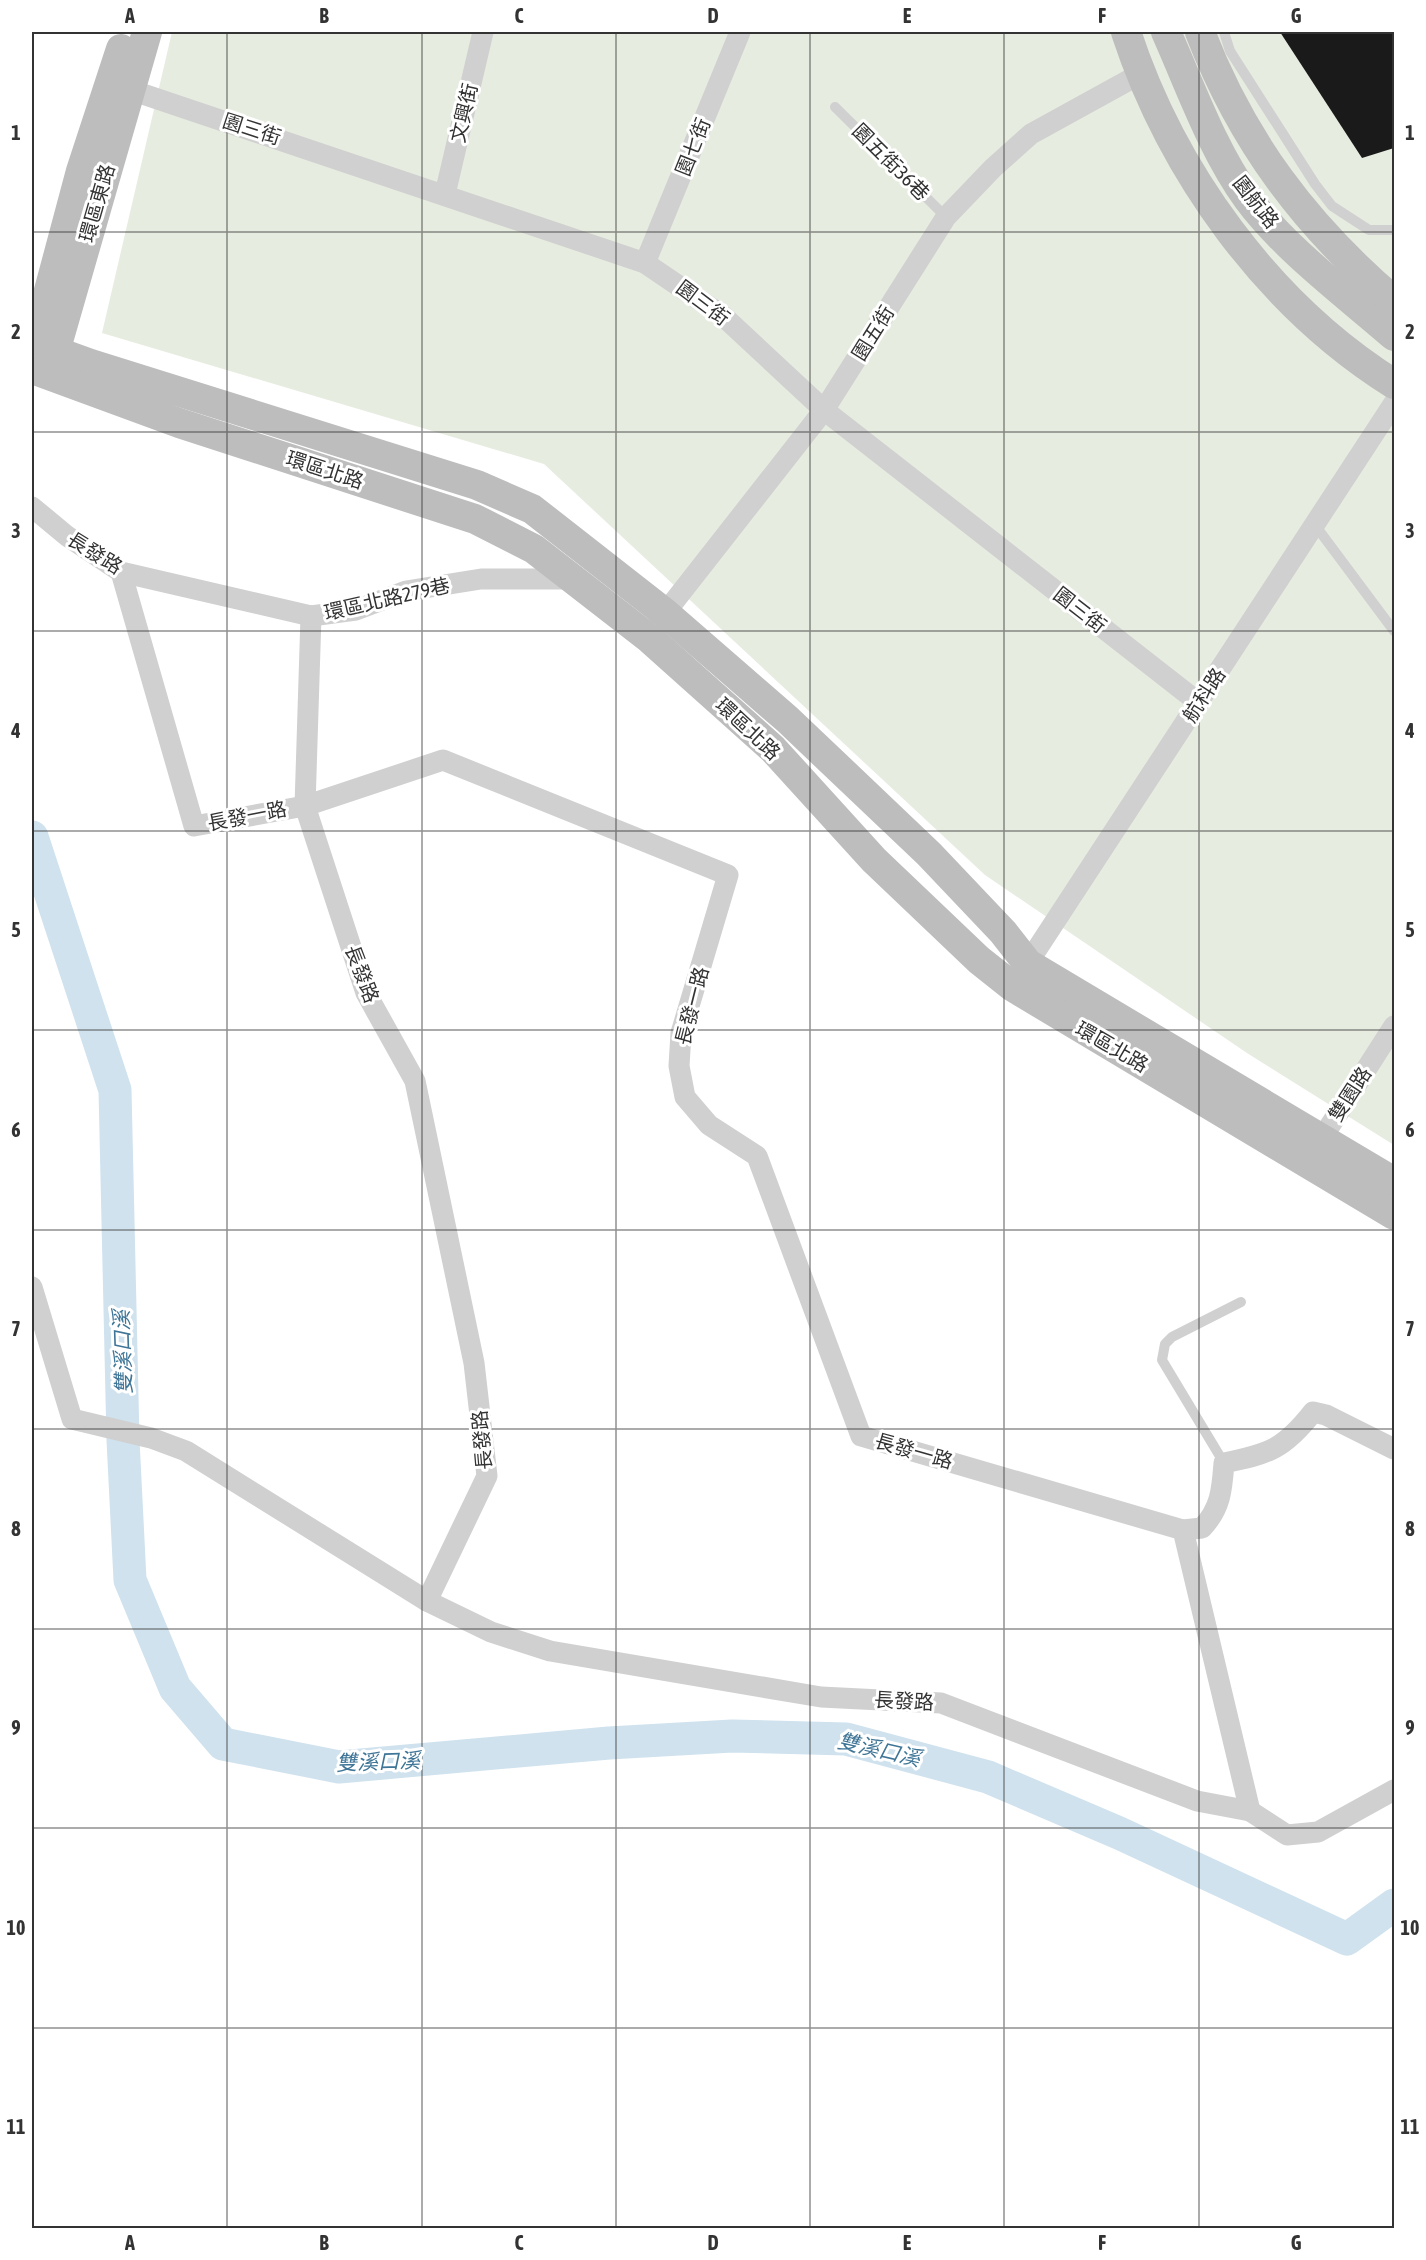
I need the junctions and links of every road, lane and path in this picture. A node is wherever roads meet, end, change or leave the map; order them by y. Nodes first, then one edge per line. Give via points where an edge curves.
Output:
1 (126, 32) edge
2 (147, 32) edge
3 (483, 32) edge
4 (740, 32) edge
5 (1126, 32) edge
6 (1166, 32) edge
7 (1200, 32) edge
8 (1224, 32) edge
9 (1140, 74) junction
10 (118, 86) junction
11 (835, 107) dead end
12 (444, 194) junction
13 (946, 217) junction
14 (1395, 230) edge
15 (645, 263) junction
16 (1395, 301) edge
17 (1395, 336) edge
18 (39, 353) edge
19 (1395, 384) edge
20 (1395, 403) edge
21 (824, 410) junction
22 (32, 507) edge
23 (1315, 525) junction
24 (121, 573) junction
25 (570, 579) junction
26 (665, 613) junction
27 (311, 616) junction
28 (1395, 630) edge
29 (650, 639) junction
30 (1199, 702) junction
31 (305, 806) junction
32 (1020, 975) junction
33 (1395, 1026) edge
34 (1314, 1150) junction
35 (1395, 1182) edge
36 (1395, 1215) edge
37 (32, 1287) edge
38 (1241, 1302) dead end
39 (1395, 1449) edge
40 (1224, 1462) junction
41 (1183, 1530) junction
42 (427, 1601) junction
43 (1395, 1790) edge
44 (1250, 1811) junction

1 - 10 street, 環區東路
2 - 10 street, 環區東路
3 - 12 street, 文興街
4 - 15 street, 園七街
5 - 9 street
6 - 17 street, 園航路 via 1213,139 1249,199 1298,252
7 - 16 street via 1240,121 1269,167 1326,238
8 - 14 lane via 1230,51 1332,206 1369,230
9 - 13 street, 園五街 via 1031,135
9 - 19 street via 1165,131 1194,179 1273,282 1343,347
10 - 12 street, 園三街
10 - 18 street, 環區東路
11 - 13 lane, 園五街36巷
12 - 15 street, 園三街
13 - 21 street, 園五街
15 - 21 street, 園三街 via 723,316
18 - 25 street, 環區北路 via 179,423 475,519 534,549
18 - 26 street, 環區北路 via 477,485 532,509
20 - 23 street, 航科路
21 - 26 street, 園五街
21 - 30 street, 園三街
22 - 24 street, 長發路
23 - 28 lane
23 - 30 street, 航科路
24 - 27 street, 長發路
24 - 31 street, 長發一路 via 194,826
25 - 27 street, 環區北路279巷 via 481,579 406,591 356,610
25 - 29 street, 環區北路
26 - 29 street, 園五街
26 - 32 street, 環區北路 via 848,775 936,862 1003,933
27 - 31 street, 長發路
29 - 32 street, 環區北路 via 773,749 874,860 979,960
30 - 32 street, 航科路
31 - 41 street, 長發一路 via 443,760 728,875 681,1034 679,1066 685,1097 709,1125 757,1156 861,1436
31 - 42 street, 長發路 via 366,993 415,1081 474,1363 487,1476
32 - 34 street, 環區北路
33 - 34 street, 雙園路
34 - 35 street, 環區北路
34 - 36 street, 環區北路
37 - 42 street via 72,1419 186,1451
38 - 40 lane via 1172,1337 1165,1344 1162,1360
39 - 40 street via 1313,1412 1294,1436 1275,1449
40 - 41 street via 1222,1498 1211,1519 1202,1528
41 - 44 street
42 - 44 street, 長發路 via 492,1632 550,1651 821,1696 941,1703 1197,1801
43 - 44 street, 長發路 via 1318,1832 1287,1835

